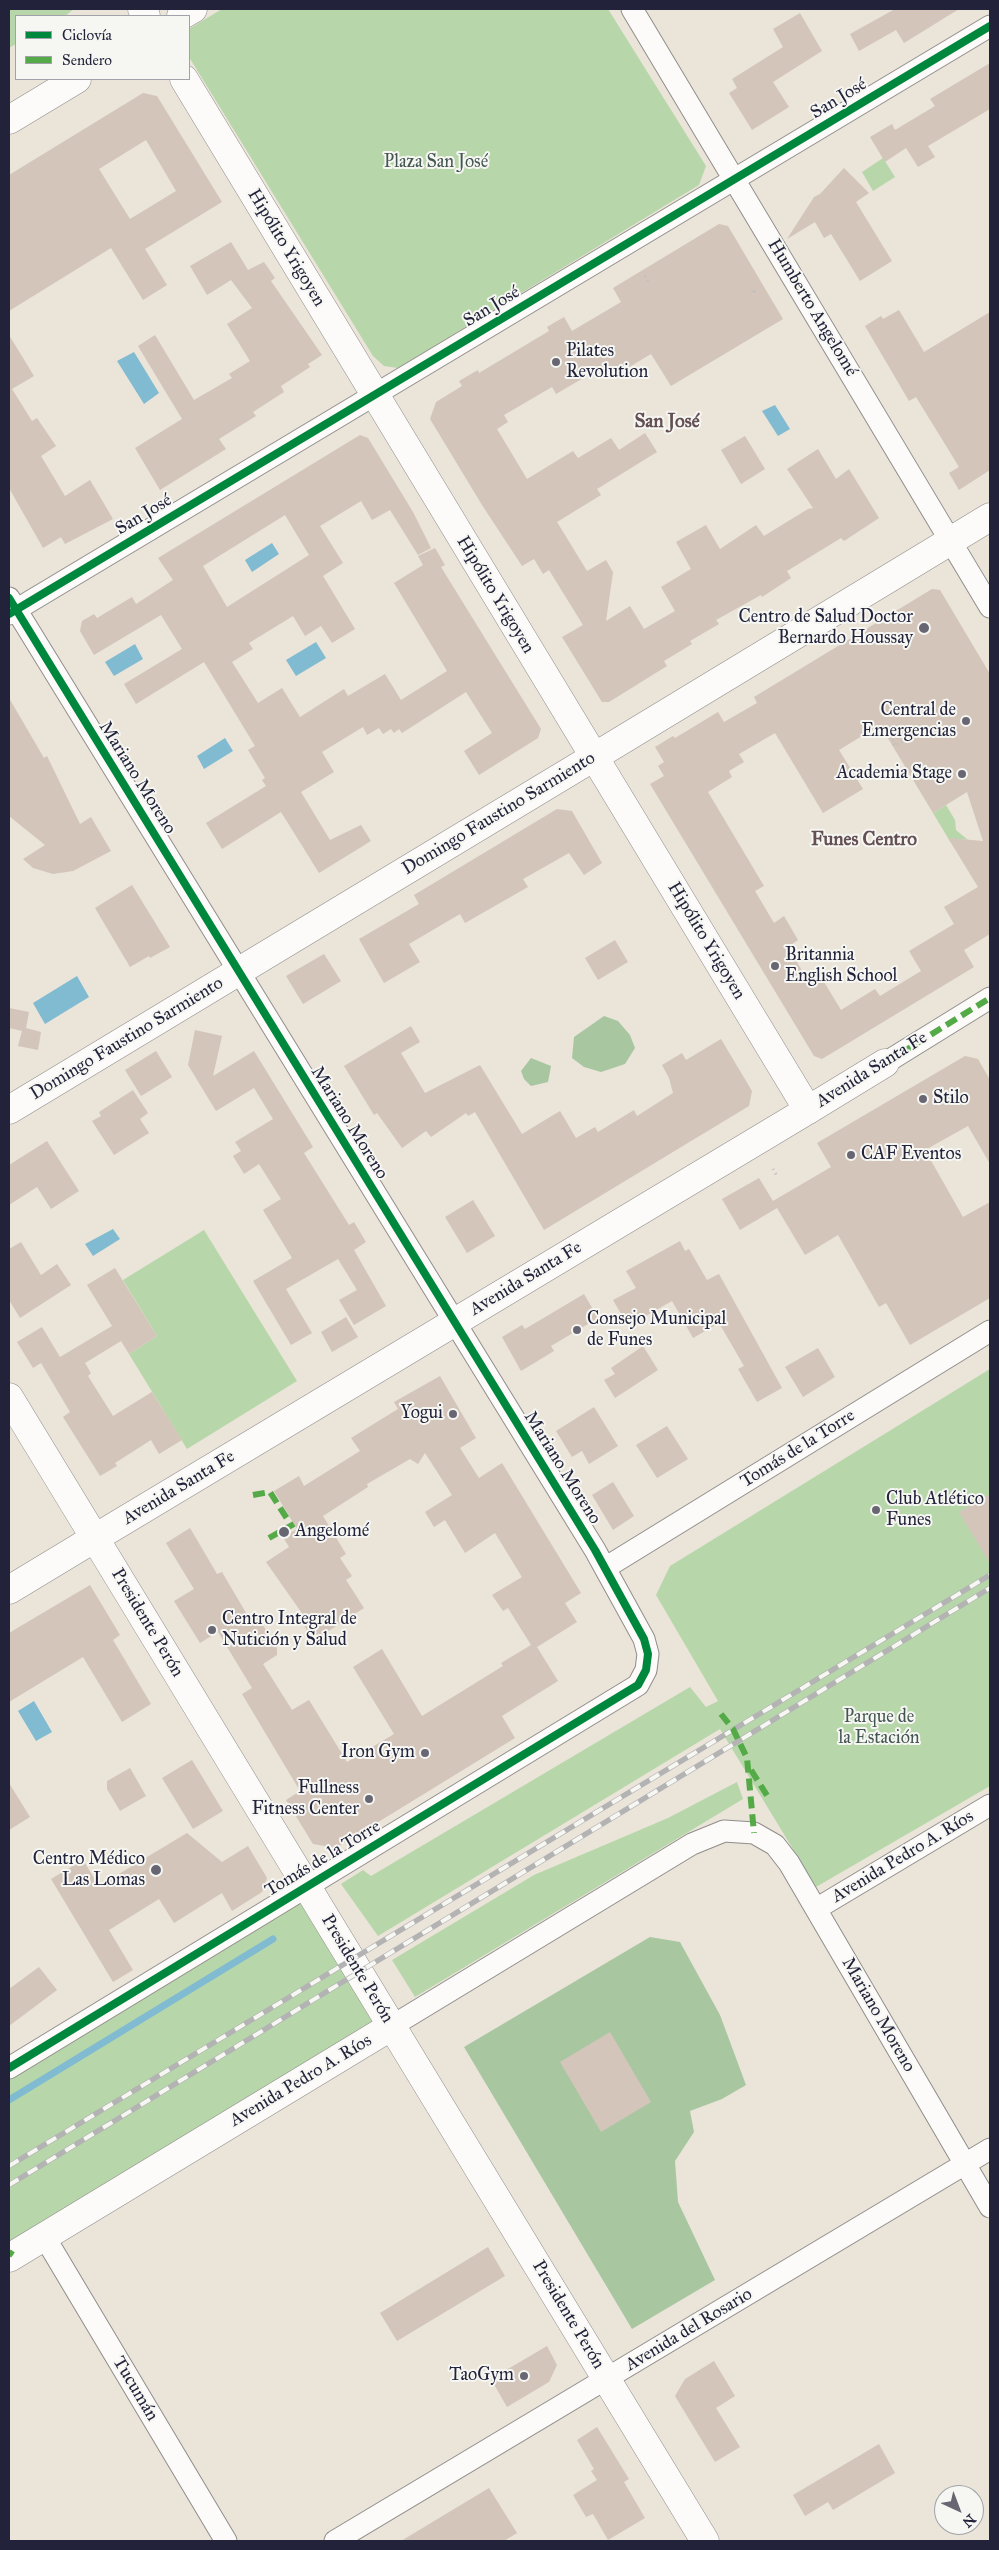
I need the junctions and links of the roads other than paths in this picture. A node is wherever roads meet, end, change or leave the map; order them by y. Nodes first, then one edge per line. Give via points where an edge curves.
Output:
1 (632, 9) edge
2 (990, 26) edge
3 (75, 80) edge
4 (185, 80) edge
5 (9, 120) edge
6 (735, 179) junction
7 (374, 395) junction
8 (990, 517) edge
9 (951, 541) junction
10 (11, 607) edge
11 (990, 608) edge
12 (594, 757) junction
13 (238, 972) junction
14 (990, 998) edge
15 (885, 1063) joint
16 (9, 1110) edge
17 (808, 1110) junction
18 (454, 1322) junction
19 (990, 1331) edge
20 (9, 1397) edge
21 (95, 1538) junction
22 (605, 1568) junction
23 (9, 1590) edge
24 (646, 1670) joint
25 (990, 1805) edge
26 (754, 1832) joint
27 (307, 1887) junction
28 (816, 1908) junction
29 (392, 2026) junction
30 (9, 2068) edge
31 (990, 2149) edge
32 (965, 2164) junction
33 (990, 2207) edge
34 (44, 2236) junction
35 (9, 2258) edge
36 (607, 2380) junction
37 (226, 2541) edge
38 (335, 2541) edge
39 (705, 2541) edge

1 - 6 street, Humberto Angelomé
2 - 6 street, San José
3 - 5 main road
4 - 7 main road, Hipólito Yrigoyen
6 - 7 street, San José
6 - 9 street, Humberto Angelomé
7 - 10 street, San José
7 - 12 main road, Hipólito Yrigoyen
8 - 9 main road, Domingo Faustino Sarmiento
9 - 11 street, Humberto Angelomé
9 - 12 main road, Domingo Faustino Sarmiento
10 - 13 street, Mariano Moreno
12 - 13 main road, Domingo Faustino Sarmiento
12 - 17 main road, Hipólito Yrigoyen
13 - 16 main road, Domingo Faustino Sarmiento
13 - 18 street, Mariano Moreno
14 - 15 street, Avenida Santa Fe
15 - 17 main road, Avenida Santa Fe
17 - 18 main road, Avenida Santa Fe
18 - 21 main road, Avenida Santa Fe
18 - 22 street, Mariano Moreno
19 - 22 street, Tomás de la Torre
20 - 21 main road, Presidente Perón
21 - 23 main road, Avenida Santa Fe
21 - 27 main road, Presidente Perón
22 - 24 street, Mariano Moreno via 644,1639 648,1654
24 - 27 street, Tomás de la Torre via 638,1685
25 - 28 street, Avenida Pedro A. Ríos
26 - 28 street, Mariano Moreno via 775,1845
26 - 29 street, Avenida Pedro A. Ríos via 724,1832 692,1844
27 - 29 main road, Presidente Perón
27 - 30 street, Tomás de la Torre
28 - 32 street, Mariano Moreno
29 - 34 main road, Avenida Pedro A. Ríos
29 - 36 main road, Presidente Perón
31 - 32 street, Avenida del Rosario
32 - 33 street, Mariano Moreno
32 - 36 street, Avenida del Rosario
34 - 35 main road, Avenida Pedro A. Ríos
34 - 37 street, Tucumán
36 - 38 street, Avenida del Rosario
36 - 39 main road, Presidente Perón

